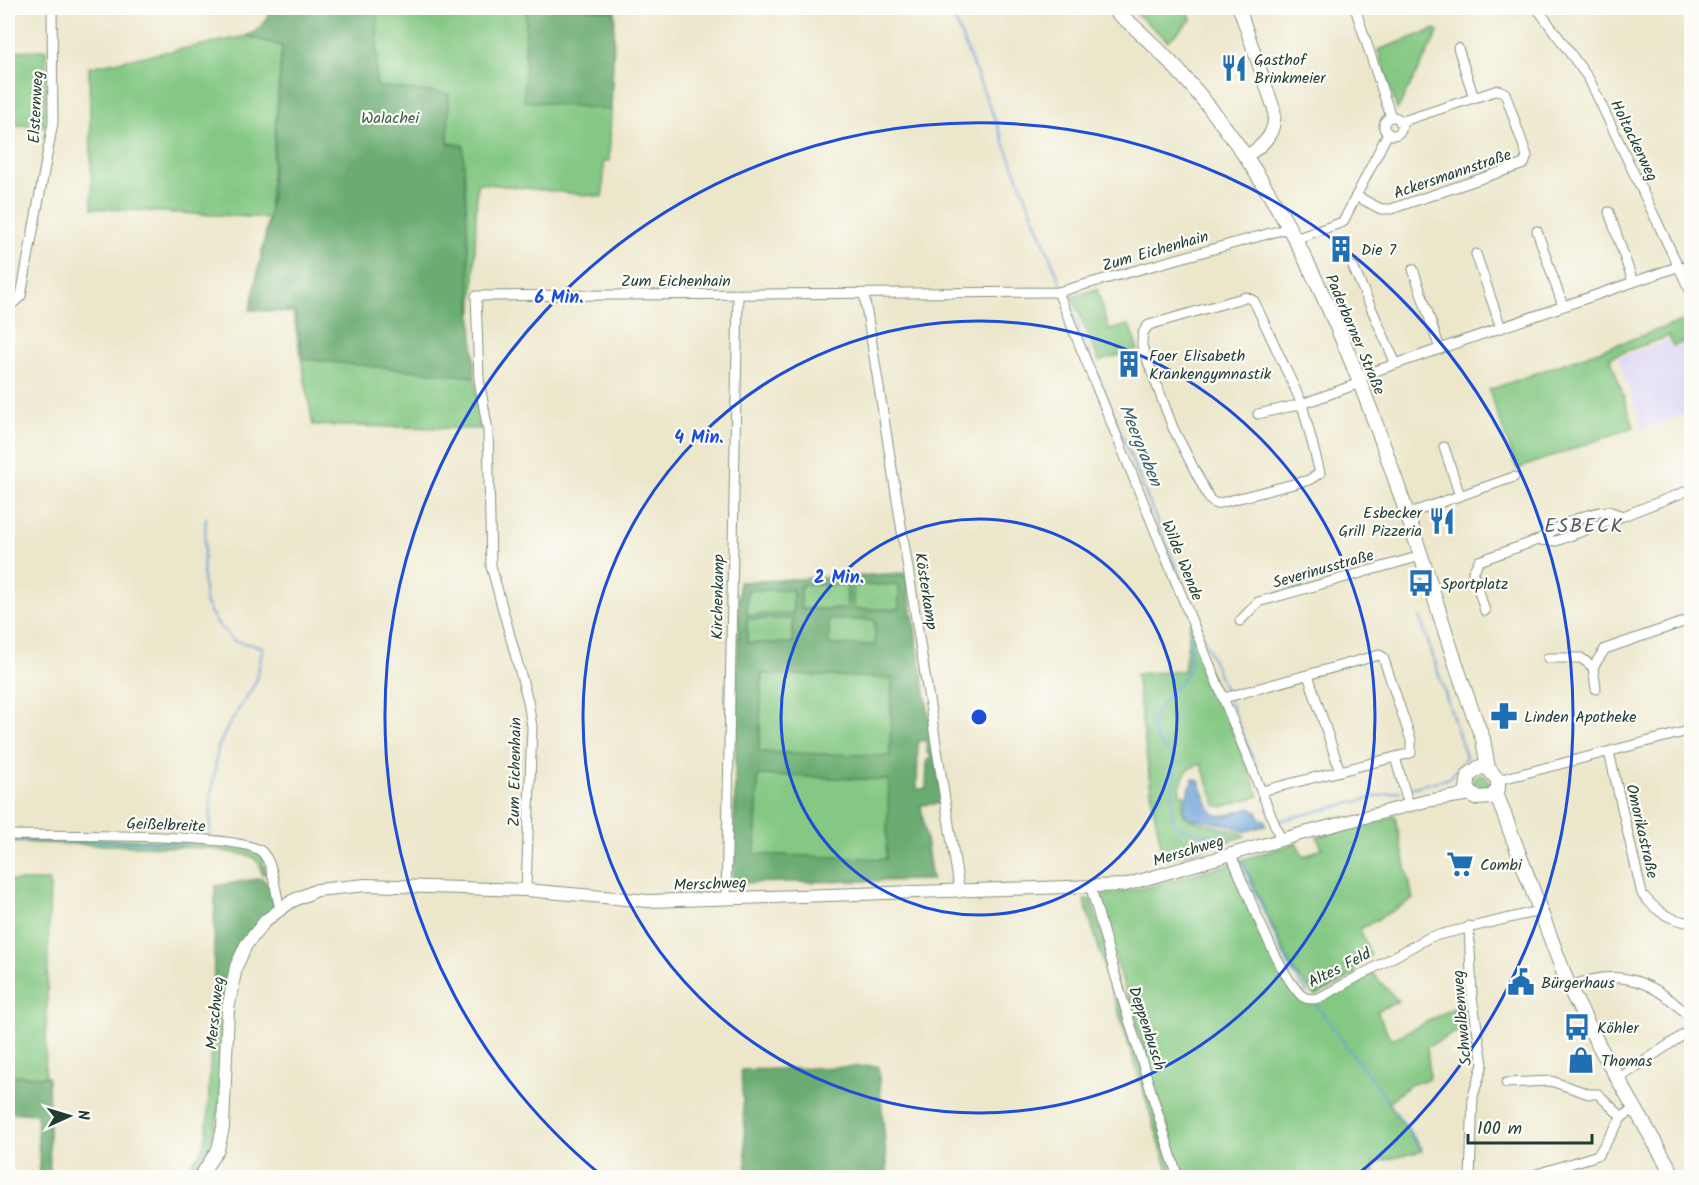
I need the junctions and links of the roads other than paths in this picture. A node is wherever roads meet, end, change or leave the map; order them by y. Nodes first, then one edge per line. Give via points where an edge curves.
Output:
1 (52, 8) edge
2 (1112, 8) edge
3 (1239, 8) edge
4 (1358, 8) edge
5 (1537, 8) edge
6 (1458, 48) dead end
7 (1474, 98) junction
8 (1396, 119) junction
9 (1246, 156) junction
10 (1356, 196) junction
11 (1609, 212) dead end
12 (1538, 231) dead end
13 (1292, 233) junction
14 (1476, 254) dead end
15 (1680, 266) junction
16 (1353, 267) dead end
17 (1413, 269) dead end
18 (1633, 282) junction
19 (1058, 292) junction
20 (864, 294) junction
21 (738, 295) junction
22 (1692, 295) edge
23 (1563, 306) junction
24 (8, 308) edge
25 (1501, 328) junction
26 (1440, 349) junction
27 (1396, 364) junction
28 (1359, 380) junction
29 (1302, 404) junction
30 (1258, 414) dead end
31 (1444, 447) dead end
32 (1514, 477) dead end
33 (1692, 489) edge
34 (1460, 496) junction
35 (1407, 514) junction
36 (1623, 516) junction
37 (1538, 540) junction
38 (1421, 556) junction
39 (1485, 611) dead end
40 (1692, 619) edge
41 (1240, 621) dead end
42 (1548, 658) dead end
43 (1593, 667) junction
44 (1308, 675) junction
45 (1596, 688) dead end
46 (1224, 698) junction
47 (1477, 725) junction
48 (1692, 730) edge
49 (1609, 752) junction
50 (1395, 757) junction
51 (1488, 768) junction
52 (1340, 771) junction
53 (1470, 782) junction
54 (1494, 790) junction
55 (1262, 791) junction
56 (1409, 806) junction
57 (8, 835) edge
58 (1281, 840) junction
59 (1231, 855) junction
60 (1091, 888) junction
61 (526, 890) junction
62 (960, 893) junction
63 (726, 899) junction
64 (280, 908) junction
65 (1539, 911) junction
66 (1692, 923) edge
67 (1469, 926) junction
68 (1569, 987) junction
69 (1692, 1020) edge
70 (1692, 1029) edge
71 (1618, 1079) junction
72 (1506, 1083) dead end
73 (1636, 1108) junction
74 (1622, 1118) junction
75 (199, 1178) edge
76 (1178, 1178) edge
77 (1470, 1178) edge
78 (1524, 1178) edge
79 (1675, 1178) edge

1 - 24 street, Elsternweg via 53,123 21,296
2 - 9 main road, Paderborner Straße via 1173,65
3 - 9 street via 1275,122 1262,145
4 - 8 street
5 - 15 street, Holtackerweg via 1589,79
6 - 7 street
7 - 8 street, Ackersmannstraße
7 - 10 street, Ackersmannstraße via 1498,90 1505,93 1527,156 1524,164 1391,209 1381,209
8 - 10 street, Ackersmannstraße via 1398,132 1388,133
9 - 13 main road, Paderborner Straße
10 - 13 street, Ackersmannstraße via 1343,222
11 - 18 street
12 - 23 street
13 - 19 street, Zum Eichenhain
13 - 28 main road, Paderborner Straße
14 - 25 street
15 - 18 street
15 - 22 street, Holtackerweg
16 - 27 street
17 - 26 street
18 - 23 street
19 - 20 street, Zum Eichenhain
19 - 46 street, Wilde Wende
20 - 21 street, Zum Eichenhain
20 - 62 street, Kösterkamp
21 - 61 street, Zum Eichenhain via 476,296 479,379 488,431 491,566 532,727
21 - 63 street, Kirchenkamp
23 - 25 street
25 - 26 street
26 - 27 street
27 - 28 street
28 - 29 street
28 - 35 main road, Paderborner Straße
29 - 29 street via 1320,473 1309,480 1216,504 1209,500 1173,428 1142,346 1144,329 1250,298
29 - 30 street
31 - 34 street
32 - 34 street
33 - 36 street
34 - 35 street
35 - 38 main road, Paderborner Straße
36 - 37 street via 1556,542
36 - 37 street via 1597,512 1552,530
37 - 39 street via 1479,561 1473,572
38 - 41 street, Severinusstraße via 1258,602
38 - 47 main road, Paderborner Straße
40 - 43 street via 1605,649
42 - 43 street via 1581,658
43 - 45 street
44 - 46 street
44 - 50 street via 1383,657 1413,748 1411,753
44 - 52 street
46 - 55 street, Wilde Wende
47 - 51 main road, Paderborner Straße
47 - 53 main road, Paderborner Straße via 1478,757
48 - 49 street
49 - 54 street
49 - 66 street, Omorikastraße via 1642,894 1655,910 1673,920
50 - 52 street
50 - 56 street
51 - 53 main road
51 - 54 main road, Paderborner Straße
52 - 55 street
53 - 54 main road via 1481,800
53 - 56 street, Merschweg
54 - 65 main road, Paderborner Straße
55 - 58 street, Wilde Wende
56 - 58 street, Merschweg
57 - 64 street, Geißelbreite via 210,839 255,846 269,863
58 - 59 street, Merschweg
59 - 60 street, Merschweg via 1125,885
59 - 67 street, Altes Feld via 1286,974 1302,996 1309,999 1319,998 1430,937
60 - 62 street, Merschweg
60 - 76 street, Deppenbusch
61 - 63 street, Merschweg via 648,901
61 - 64 street, Merschweg via 344,886 317,891
62 - 63 street, Merschweg
64 - 75 street, Merschweg via 246,945 232,980 223,1128 218,1149
65 - 67 street, Altes Feld
65 - 68 main road, Paderborner Straße
67 - 77 street, Schwalbenweg via 1472,997 1483,1064 1473,1096
68 - 69 street via 1599,976 1624,977 1669,999
68 - 71 main road, Paderborner Straße
70 - 71 street
71 - 73 main road, Paderborner Straße
72 - 74 street via 1551,1081 1598,1094
73 - 74 street
73 - 79 main road, Paderborner Straße
74 - 78 street via 1598,1155

